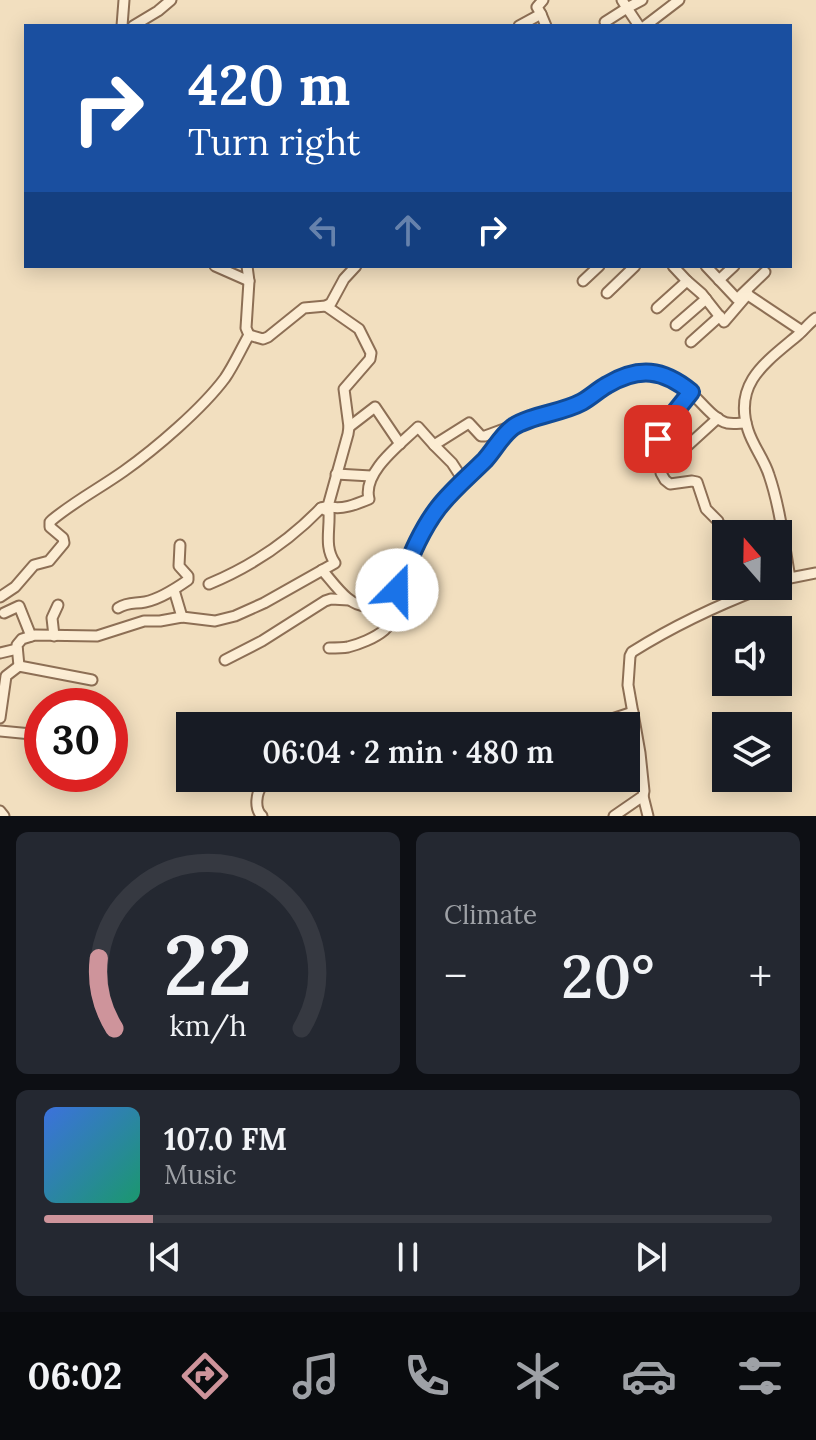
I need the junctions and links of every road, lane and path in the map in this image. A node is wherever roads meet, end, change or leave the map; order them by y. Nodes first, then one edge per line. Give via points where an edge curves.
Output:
1 (124, 0) edge
2 (171, 0) edge
3 (543, 0) edge
4 (642, 0) edge
5 (679, 0) edge
6 (624, 4) edge
7 (541, 14) junction
8 (605, 22) dead end
9 (122, 24) edge
10 (136, 24) edge
11 (523, 24) edge
12 (545, 24) edge
13 (638, 24) edge
14 (648, 24) edge
15 (220, 268) edge
16 (247, 268) edge
17 (354, 268) edge
18 (597, 268) edge
19 (633, 268) edge
20 (675, 268) edge
21 (708, 268) edge
22 (732, 268) edge
23 (765, 272) dead end
24 (719, 280) junction
25 (249, 281) junction
26 (583, 281) dead end
27 (687, 281) junction
28 (607, 293) dead end
29 (746, 293) junction
30 (706, 299) junction
31 (326, 306) junction
32 (657, 308) dead end
33 (720, 316) junction
34 (816, 318) edge
35 (676, 325) dead end
36 (802, 331) junction
37 (249, 335) junction
38 (691, 342) dead end
39 (691, 392) junction
40 (718, 418) junction
41 (746, 423) junction
42 (518, 425) junction
43 (349, 427) junction
44 (400, 444) junction
45 (434, 445) junction
46 (675, 457) junction
47 (336, 474) junction
48 (371, 476) junction
49 (463, 480) junction
50 (324, 507) junction
51 (717, 520) edge
52 (779, 520) edge
53 (180, 545) dead end
54 (322, 570) junction
55 (816, 573) edge
56 (792, 578) edge
57 (209, 584) dead end
58 (174, 590) junction
59 (0, 597) edge
60 (349, 600) junction
61 (725, 600) edge
62 (381, 601) junction
63 (58, 605) dead end
64 (118, 608) dead end
65 (4, 613) dead end
66 (182, 617) junction
67 (31, 636) junction
68 (54, 636) junction
69 (329, 648) dead end
70 (17, 649) junction
71 (0, 653) edge
72 (225, 660) dead end
73 (19, 666) junction
74 (3, 678) edge
75 (92, 680) dead end
76 (633, 712) edge
77 (0, 718) edge
78 (0, 731) edge
79 (24, 733) edge
80 (640, 753) edge
81 (259, 792) edge
82 (643, 796) junction
83 (0, 811) edge
84 (4, 816) edge
85 (262, 816) edge
86 (614, 816) edge
87 (648, 816) edge

1 - 9 street
2 - 10 street
3 - 7 street via 537,7
4 - 6 street
5 - 14 street
6 - 8 street
6 - 13 street
7 - 11 street
7 - 12 street
15 - 25 street
16 - 25 street
17 - 31 street
18 - 26 street
19 - 28 street
20 - 27 street
21 - 24 street
22 - 24 street
23 - 29 street
24 - 29 street via 737,299
25 - 37 street
27 - 30 street
27 - 32 street
29 - 33 street via 724,322
29 - 36 street
30 - 33 street
30 - 35 street
31 - 37 street via 304,308 263,339
31 - 43 street via 359,329 371,350 370,359 344,389
33 - 38 street
34 - 36 street
36 - 41 street via 752,379 743,408
37 - 59 street via 225,378 203,403 126,469 52,520 50,527 64,543 49,561 34,565
39 - 40 street
39 - 42 street via 665,375 630,374 571,408
39 - 46 street via 658,439
40 - 41 street
40 - 46 street
41 - 52 street via 772,484
42 - 45 street via 481,436 469,423
42 - 49 street
43 - 44 street via 375,407
43 - 47 street
44 - 45 street via 418,427
44 - 48 street
45 - 49 street
46 - 51 street via 661,475 670,484 697,482 706,509
47 - 48 street
47 - 50 street
48 - 50 street via 369,499
49 - 62 street via 423,532 397,590
50 - 54 street via 335,563
50 - 57 street via 279,544
53 - 58 street via 179,566 189,579
54 - 60 street
54 - 66 street via 235,616 215,621
55 - 56 street
58 - 64 street
58 - 66 street
60 - 62 street via 370,606
60 - 72 street via 325,601
61 - 76 street via 632,652 628,685
62 - 69 street via 394,615 389,626 354,645
63 - 68 street via 52,618
65 - 67 street via 19,606
66 - 68 street via 144,621 97,636
67 - 68 street
67 - 70 street
70 - 71 street
70 - 73 street
73 - 74 street
73 - 75 street
74 - 77 street
78 - 79 street
80 - 82 street
81 - 85 street
82 - 86 street
82 - 87 street
83 - 84 street

